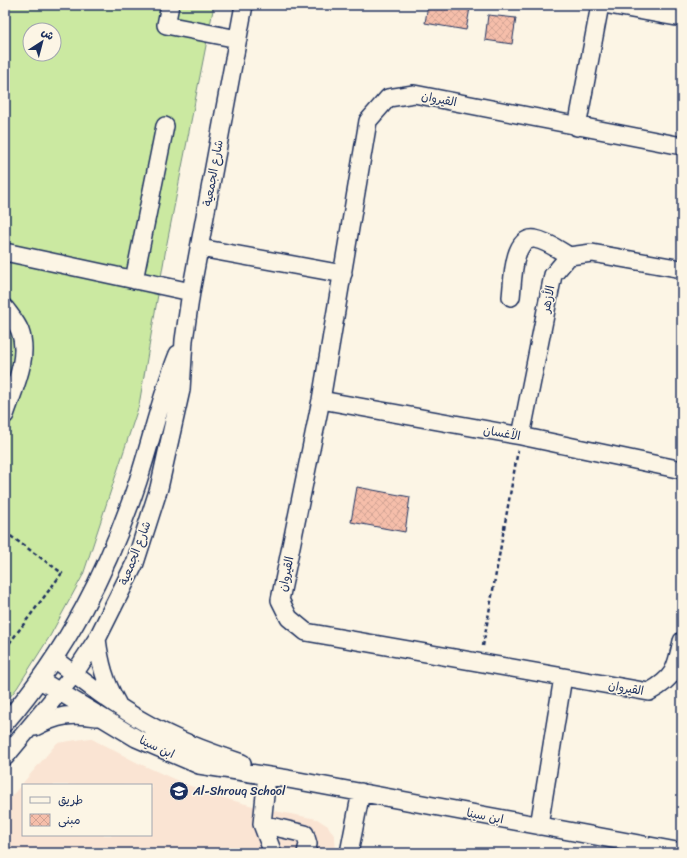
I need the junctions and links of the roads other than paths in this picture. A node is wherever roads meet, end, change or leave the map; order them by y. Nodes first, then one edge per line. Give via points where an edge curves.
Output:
1 (170, 5) edge
2 (244, 5) edge
3 (600, 5) edge
4 (609, 5) edge
5 (682, 18) edge
6 (238, 39) junction
7 (165, 126) dead end
8 (577, 126) junction
9 (682, 146) edge
10 (200, 248) junction
11 (5, 252) edge
12 (569, 256) junction
13 (682, 268) edge
14 (343, 274) junction
15 (134, 280) junction
16 (191, 292) junction
17 (511, 297) dead end
18 (5, 308) edge
19 (184, 340) junction
20 (321, 400) junction
21 (5, 415) edge
22 (521, 436) junction
23 (682, 470) edge
24 (97, 639) junction
25 (682, 641) edge
26 (54, 659) junction
27 (74, 674) junction
28 (563, 677) junction
29 (40, 680) junction
30 (60, 692) junction
31 (119, 707) junction
32 (102, 718) junction
33 (5, 723) edge
34 (29, 730) junction
35 (5, 757) edge
36 (267, 776) junction
37 (288, 779) junction
38 (361, 792) junction
39 (262, 824) junction
40 (539, 826) junction
41 (682, 852) edge
42 (273, 853) edge
43 (306, 853) edge
44 (349, 853) edge

1 - 6 street via 166,25
2 - 6 street, شارع الجمعية
3 - 8 street
4 - 5 street
6 - 10 street, شارع الجمعية
7 - 15 street
8 - 9 street, القيروان
8 - 14 street, القيروان via 414,94 388,98 368,121
10 - 14 street
10 - 16 street, شارع الجمعية
11 - 15 street
12 - 13 street via 592,253
12 - 17 street via 537,240 530,239 522,244 517,252
12 - 22 street, الأزهر via 553,275
14 - 20 street, القيروان
15 - 16 street
16 - 19 street, شارع الجمعية
18 - 21 street via 20,332 22,350 21,368
19 - 24 street, شارع الجمعية via 181,390 159,488 135,563
19 - 26 street, شارع الجمعية via 165,387 138,480 112,553 75,627
20 - 22 street, الآغسان
20 - 28 street, القيروان via 280,600 289,618 306,632
22 - 23 street, الآغسان
24 - 27 street, شارع الجمعية
24 - 31 street via 107,686
25 - 28 street, القيروان via 677,666 666,683 649,692
26 - 27 street, ابن سينا
26 - 29 street, شارع الجمعية
27 - 30 street, شارع الجمعية
27 - 31 street, ابن سينا
28 - 40 street
29 - 30 street, ابن سينا
29 - 33 street, شارع الجمعية
30 - 32 street, ابن سينا
30 - 34 street, شارع الجمعية
31 - 37 street, ابن سينا via 195,747
32 - 34 street via 77,714 52,718
32 - 36 street, ابن سينا via 136,738 199,765
34 - 35 street, شارع الجمعية
36 - 37 street, ابن سينا
36 - 39 street
37 - 38 street, ابن سينا
38 - 40 street, ابن سينا
38 - 44 street
39 - 42 street
39 - 43 street via 305,834 308,844
40 - 41 street, ابن سينا

